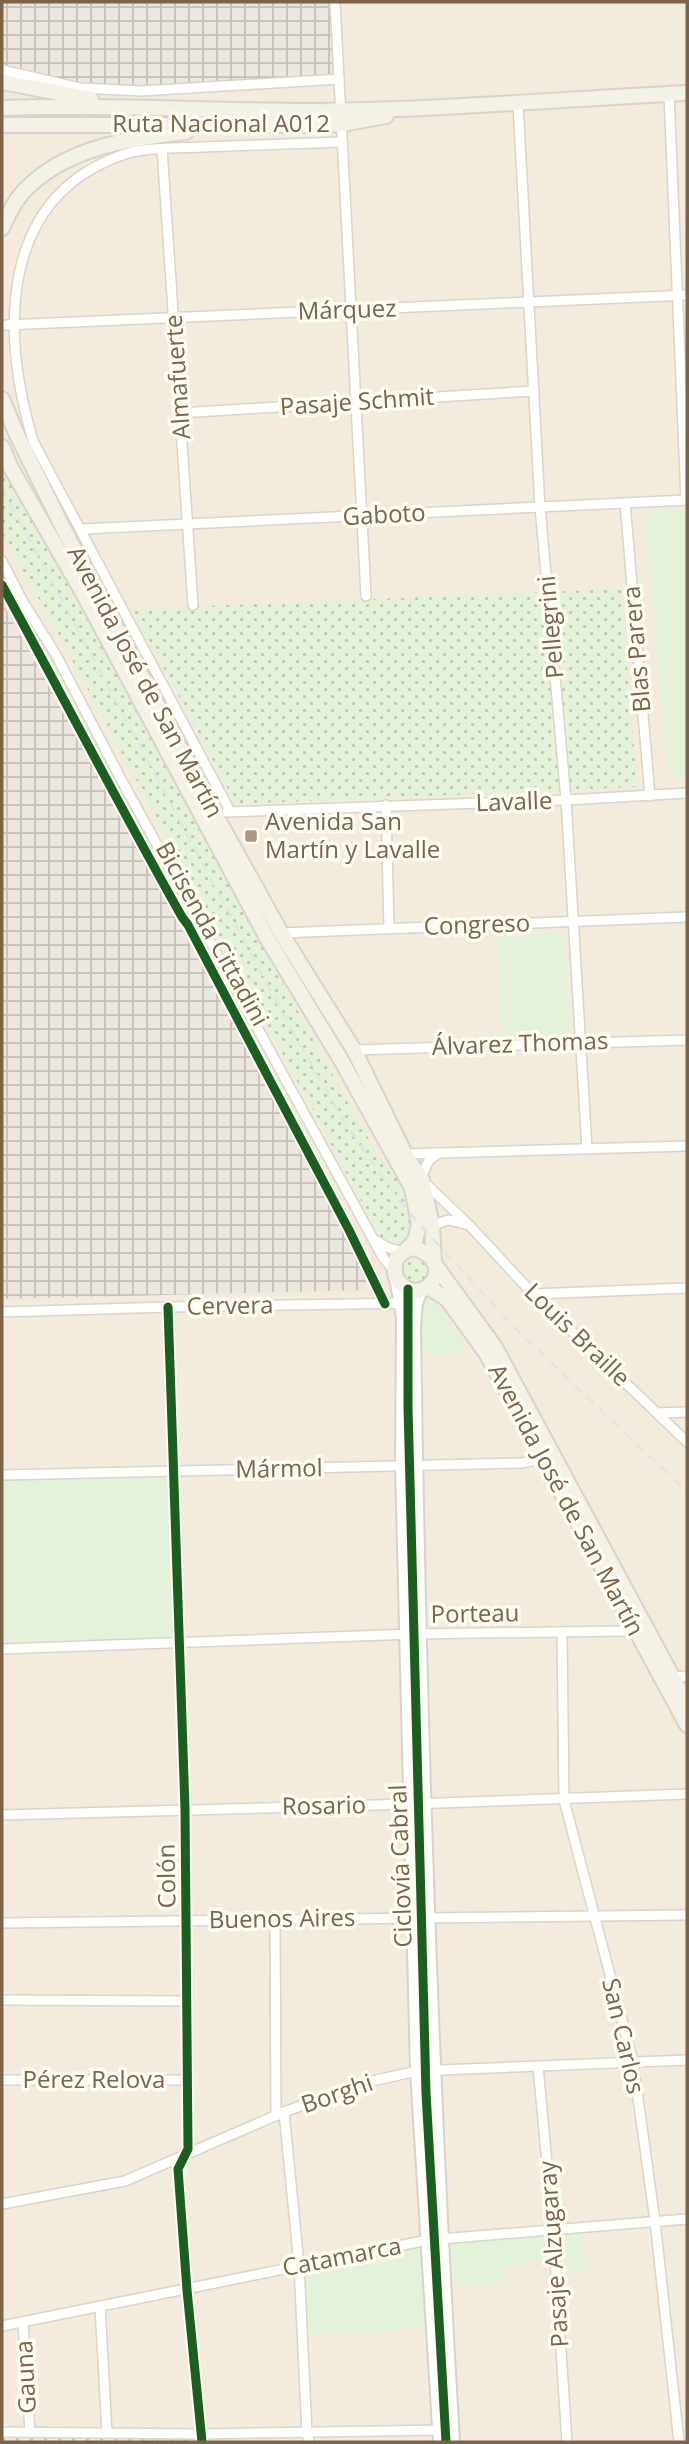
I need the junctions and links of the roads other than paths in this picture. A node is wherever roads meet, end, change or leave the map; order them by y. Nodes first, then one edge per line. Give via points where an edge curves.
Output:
1 (335, 2) edge
2 (2, 70) edge
3 (339, 79) junction
4 (2, 82) edge
5 (687, 93) edge
6 (669, 94) junction
7 (518, 104) junction
8 (2, 108) edge
9 (147, 109) junction
10 (341, 117) junction
11 (2, 125) edge
12 (241, 126) junction
13 (342, 142) junction
14 (162, 149) junction
15 (2, 228) edge
16 (682, 296) edge
17 (529, 302) junction
18 (351, 310) junction
19 (173, 318) junction
20 (6, 325) junction
21 (534, 391) junction
22 (2, 399) edge
23 (356, 402) junction
24 (180, 413) junction
25 (2, 449) edge
26 (687, 500) edge
27 (625, 503) junction
28 (540, 507) junction
29 (362, 516) junction
30 (188, 524) junction
31 (82, 529) junction
32 (2, 561) edge
33 (366, 596) dead end
34 (193, 605) dead end
35 (687, 793) edge
36 (650, 796) junction
37 (566, 800) junction
38 (386, 805) junction
39 (230, 811) junction
40 (214, 812) junction
41 (687, 917) edge
42 (573, 923) junction
43 (389, 928) junction
44 (274, 936) junction
45 (687, 1040) edge
46 (580, 1042) junction
47 (354, 1051) junction
48 (687, 1146) edge
49 (587, 1149) junction
50 (439, 1153) junction
51 (405, 1154) junction
52 (421, 1179) junction
53 (432, 1225) junction
54 (470, 1226) junction
55 (375, 1240) junction
56 (405, 1251) junction
57 (435, 1264) junction
58 (396, 1275) junction
59 (687, 1288) edge
60 (422, 1293) junction
61 (533, 1294) junction
62 (402, 1304) junction
63 (168, 1307) junction
64 (2, 1312) edge
65 (687, 1412) edge
66 (657, 1413) junction
67 (687, 1442) edge
68 (549, 1457) junction
69 (409, 1466) junction
70 (173, 1471) junction
71 (2, 1475) edge
72 (640, 1627) junction
73 (562, 1632) junction
74 (414, 1634) junction
75 (178, 1642) junction
76 (2, 1649) edge
77 (680, 1676) edge
78 (687, 1704) edge
79 (687, 1725) edge
80 (687, 1794) edge
81 (564, 1800) junction
82 (418, 1804) junction
83 (185, 1809) junction
84 (2, 1815) edge
85 (687, 1915) edge
86 (594, 1916) junction
87 (421, 1917) junction
88 (275, 1920) junction
89 (187, 1921) junction
90 (2, 1923) edge
91 (2, 2000) edge
92 (186, 2001) junction
93 (687, 2060) edge
94 (633, 2062) junction
95 (538, 2066) junction
96 (417, 2071) junction
97 (434, 2071) junction
98 (2, 2080) edge
99 (186, 2080) junction
100 (280, 2114) junction
101 (186, 2154) junction
102 (2, 2204) edge
103 (687, 2219) edge
104 (655, 2221) junction
105 (553, 2229) junction
106 (442, 2238) junction
107 (428, 2239) junction
108 (299, 2265) junction
109 (187, 2290) junction
110 (100, 2306) junction
111 (23, 2322) junction
112 (2, 2326) edge
113 (2, 2432) edge
114 (30, 2432) junction
115 (107, 2432) junction
116 (446, 2436) edge
117 (308, 2437) edge
118 (201, 2438) edge
119 (567, 2442) edge
120 (679, 2442) edge

1 - 3 street
2 - 3 street via 80,88 141,91
3 - 10 street
4 - 9 main road
5 - 6 main road, Ruta Nacional A012
6 - 7 main road, Ruta Nacional A012
6 - 16 street
7 - 10 main road, Ruta Nacional A012
7 - 17 street, Pellegrini
8 - 9 main road, Ruta Nacional A012
9 - 10 main road, Ruta Nacional A012
10 - 12 main road, Ruta Nacional A012
10 - 13 street
11 - 12 main road, Ruta Nacional A012
12 - 15 main road via 136,139 73,157 26,188
13 - 14 street
13 - 18 street
14 - 19 street, Almafuerte
14 - 20 street via 127,153 91,167 44,202 14,257 7,286
16 - 17 street, Márquez
16 - 26 street
17 - 18 street, Márquez
17 - 21 street, Pellegrini
18 - 19 street, Márquez
18 - 23 street
19 - 20 street, Márquez
19 - 24 street, Almafuerte
20 - 31 street via 8,357 22,414
21 - 23 street, Pasaje Schmit
21 - 28 street, Pellegrini
22 - 40 main road, Avenida José de San Martín via 64,530
23 - 24 street, Pasaje Schmit
23 - 29 street
24 - 30 street, Almafuerte
25 - 44 main road, Avenida José de San Martín
26 - 27 street, Gaboto
27 - 28 street, Gaboto
27 - 36 street, Blas Parera
28 - 29 street, Gaboto
28 - 37 street, Pellegrini
29 - 30 street, Gaboto
29 - 33 street
30 - 31 street, Gaboto
30 - 34 street, Almafuerte
31 - 39 street
32 - 55 street
35 - 36 street, Lavalle
36 - 37 street, Lavalle
37 - 38 street, Lavalle
37 - 42 street, Pellegrini
38 - 39 street, Lavalle
38 - 43 street
39 - 40 street, Lavalle
40 - 44 main road, Avenida José de San Martín
41 - 42 street, Congreso
42 - 43 street, Congreso
42 - 46 street, Pellegrini
43 - 44 street, Congreso
44 - 47 main road, Avenida José de San Martín
44 - 56 main road, Avenida José de San Martín via 412,1188 419,1224 415,1241
45 - 46 street, Álvarez Thomas
46 - 47 street, Álvarez Thomas
46 - 49 street, Pellegrini
47 - 51 main road, Avenida José de San Martín
48 - 49 street
49 - 50 street
50 - 51 street
50 - 52 street via 429,1160
51 - 52 main road, Avenida José de San Martín
52 - 53 main road, Avenida José de San Martín
52 - 54 street, Louis Braille
53 - 54 street via 449,1220
53 - 57 main road, Avenida José de San Martín
54 - 61 street, Louis Braille
55 - 56 street
55 - 58 street
56 - 57 main road via 422,1250
56 - 58 main road via 397,1257
57 - 60 main road via 434,1283
57 - 68 main road, Avenida José de San Martín via 495,1347
58 - 60 main road via 408,1289
58 - 62 main road
59 - 61 street
60 - 62 street, Cervera
60 - 68 main road, Avenida José de San Martín via 447,1299
60 - 69 main road via 414,1326
61 - 66 street, Louis Braille
62 - 63 street, Cervera
62 - 69 main road
63 - 64 street, Cervera
63 - 70 street, Colón
65 - 66 street
66 - 67 street, Louis Braille
68 - 69 street, Mármol via 522,1463
68 - 72 main road, Avenida José de San Martín
69 - 70 street, Mármol
69 - 74 main road
70 - 71 street, Mármol
70 - 75 street, Colón
72 - 73 street, Porteau
72 - 77 main road, Avenida José de San Martín
72 - 79 main road, Avenida José de San Martín
73 - 74 street, Porteau
73 - 81 street, San Carlos
74 - 75 street, Porteau
74 - 82 main road
75 - 76 street, Porteau
75 - 83 street, Colón
77 - 78 main road, Avenida José de San Martín
80 - 81 street, Rosario
81 - 82 street, Rosario
81 - 86 street, San Carlos
82 - 83 street, Rosario
82 - 87 main road
83 - 84 street, Rosario
83 - 89 street, Colón
85 - 86 street, Buenos Aires
86 - 87 street, Buenos Aires
86 - 94 street, San Carlos
87 - 88 street, Buenos Aires
87 - 96 main road
87 - 97 main road
88 - 89 street, Buenos Aires
88 - 100 street
89 - 90 street, Buenos Aires
89 - 92 street, Colón
91 - 92 street
92 - 99 street, Colón
93 - 94 street, Borghi
94 - 95 street, Borghi
94 - 104 street, San Carlos
95 - 97 street, Borghi
95 - 105 street, Pasaje Alzugaray
96 - 97 street, Borghi
96 - 100 street, Borghi via 363,2083
96 - 107 main road
97 - 106 main road
98 - 99 street, Pérez Relova
99 - 101 street, Colón
100 - 101 street, Borghi
100 - 108 street
101 - 102 street, Borghi via 125,2181
101 - 109 street, Colón via 178,2169
103 - 104 street, Catamarca
104 - 105 street, Catamarca
104 - 120 street, San Carlos
105 - 106 street, Catamarca
105 - 119 street, Pasaje Alzugaray
106 - 107 street, Catamarca
106 - 116 main road
107 - 108 street, Catamarca
107 - 116 main road
108 - 109 street, Catamarca
108 - 117 street
109 - 110 street, Catamarca
109 - 118 street, Colón
110 - 111 street, Catamarca
110 - 115 street
111 - 112 street, Catamarca
111 - 114 street, Gauna
113 - 114 street
114 - 115 street
115 - 118 street
116 - 117 street
117 - 118 street

